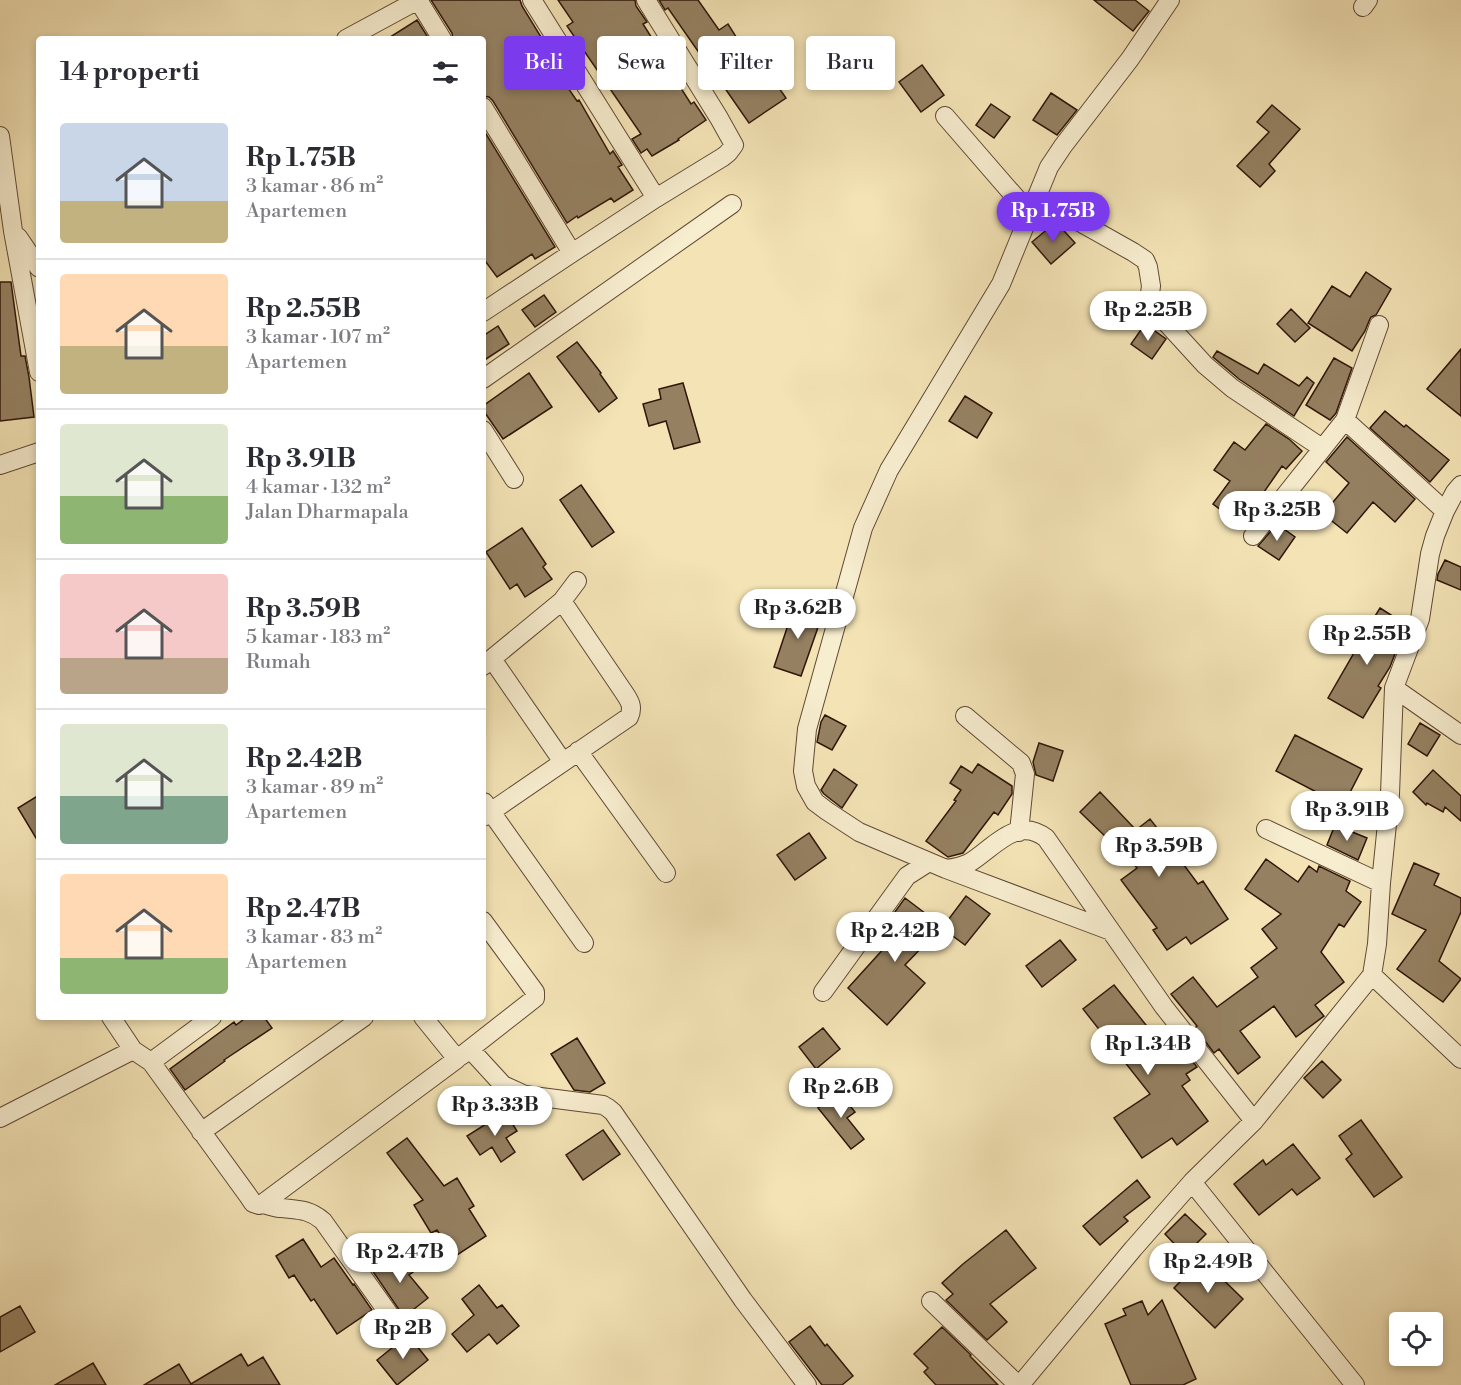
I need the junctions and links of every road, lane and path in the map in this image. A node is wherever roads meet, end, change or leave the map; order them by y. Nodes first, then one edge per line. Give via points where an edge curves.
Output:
1 (419, 0) edge
2 (532, 0) edge
3 (646, 0) edge
4 (1170, 0) edge
5 (352, 36) edge
6 (440, 36) edge
7 (486, 112) edge
8 (945, 116) dead end
9 (0, 136) edge
10 (656, 198) junction
11 (732, 204) dead end
12 (1034, 206) junction
13 (13, 231) junction
14 (572, 253) junction
15 (36, 264) edge
16 (486, 311) edge
17 (1379, 325) dead end
18 (36, 356) edge
19 (486, 377) edge
20 (1345, 420) junction
21 (486, 435) edge
22 (1322, 448) junction
23 (36, 453) edge
24 (0, 465) edge
25 (514, 479) dead end
26 (1461, 485) edge
27 (1445, 511) junction
28 (1253, 536) dead end
29 (577, 581) dead end
30 (562, 601) junction
31 (488, 663) edge
32 (1394, 688) junction
33 (965, 716) dead end
34 (1461, 735) edge
35 (579, 751) junction
36 (563, 762) junction
37 (486, 809) edge
38 (486, 811) edge
39 (1266, 829) dead end
40 (1019, 832) junction
41 (929, 862) junction
42 (946, 869) junction
43 (666, 873) dead end
44 (1381, 883) junction
45 (486, 925) edge
46 (1111, 931) junction
47 (584, 943) dead end
48 (1372, 975) junction
49 (823, 992) dead end
50 (113, 1020) edge
51 (208, 1020) edge
52 (360, 1020) edge
53 (426, 1020) edge
54 (133, 1050) junction
55 (464, 1054) junction
56 (1461, 1059) edge
57 (151, 1062) junction
58 (0, 1119) edge
59 (1254, 1121) junction
60 (201, 1132) junction
61 (1192, 1182) junction
62 (262, 1204) junction
63 (931, 1301) dead end
64 (394, 1321) dead end
65 (807, 1385) edge
66 (1019, 1385) edge
67 (1355, 1385) edge

1 - 5 street
1 - 6 street
2 - 10 street
3 - 10 street via 734,145 723,157
4 - 12 street via 1049,167
7 - 14 street
8 - 12 street
9 - 13 street
10 - 14 street
11 - 19 street
12 - 22 street via 1145,260 1150,273 1149,301 1154,311 1232,388
12 - 41 street via 1001,284 889,470 862,528 807,729 803,771 815,802 859,832
13 - 15 street
13 - 18 street
14 - 16 street
17 - 20 street
20 - 22 street
20 - 27 street
21 - 25 street
22 - 28 street
23 - 24 street
26 - 27 street
27 - 32 street via 1430,554 1420,619
29 - 30 street
30 - 31 street
30 - 35 street via 632,705 629,717
31 - 36 street
32 - 34 street
32 - 44 street via 1390,794
33 - 40 street via 1021,763 1025,774
35 - 36 street
35 - 43 street
36 - 37 street
38 - 47 street
39 - 44 street
40 - 42 street via 1008,834 967,864
40 - 46 street via 1030,830 1046,838
41 - 42 street
41 - 49 street via 907,876
42 - 46 street
44 - 48 street
45 - 55 street via 535,992 535,998
46 - 59 street via 1164,1007
48 - 56 street
48 - 59 street
50 - 54 street
51 - 57 street
52 - 60 street
53 - 55 street
54 - 57 street
54 - 58 street
55 - 62 street
55 - 65 street via 503,1085 525,1095 609,1108
57 - 60 street
59 - 61 street
60 - 62 street via 254,1203
61 - 66 street
61 - 67 street
62 - 64 street via 316,1215
63 - 66 street

